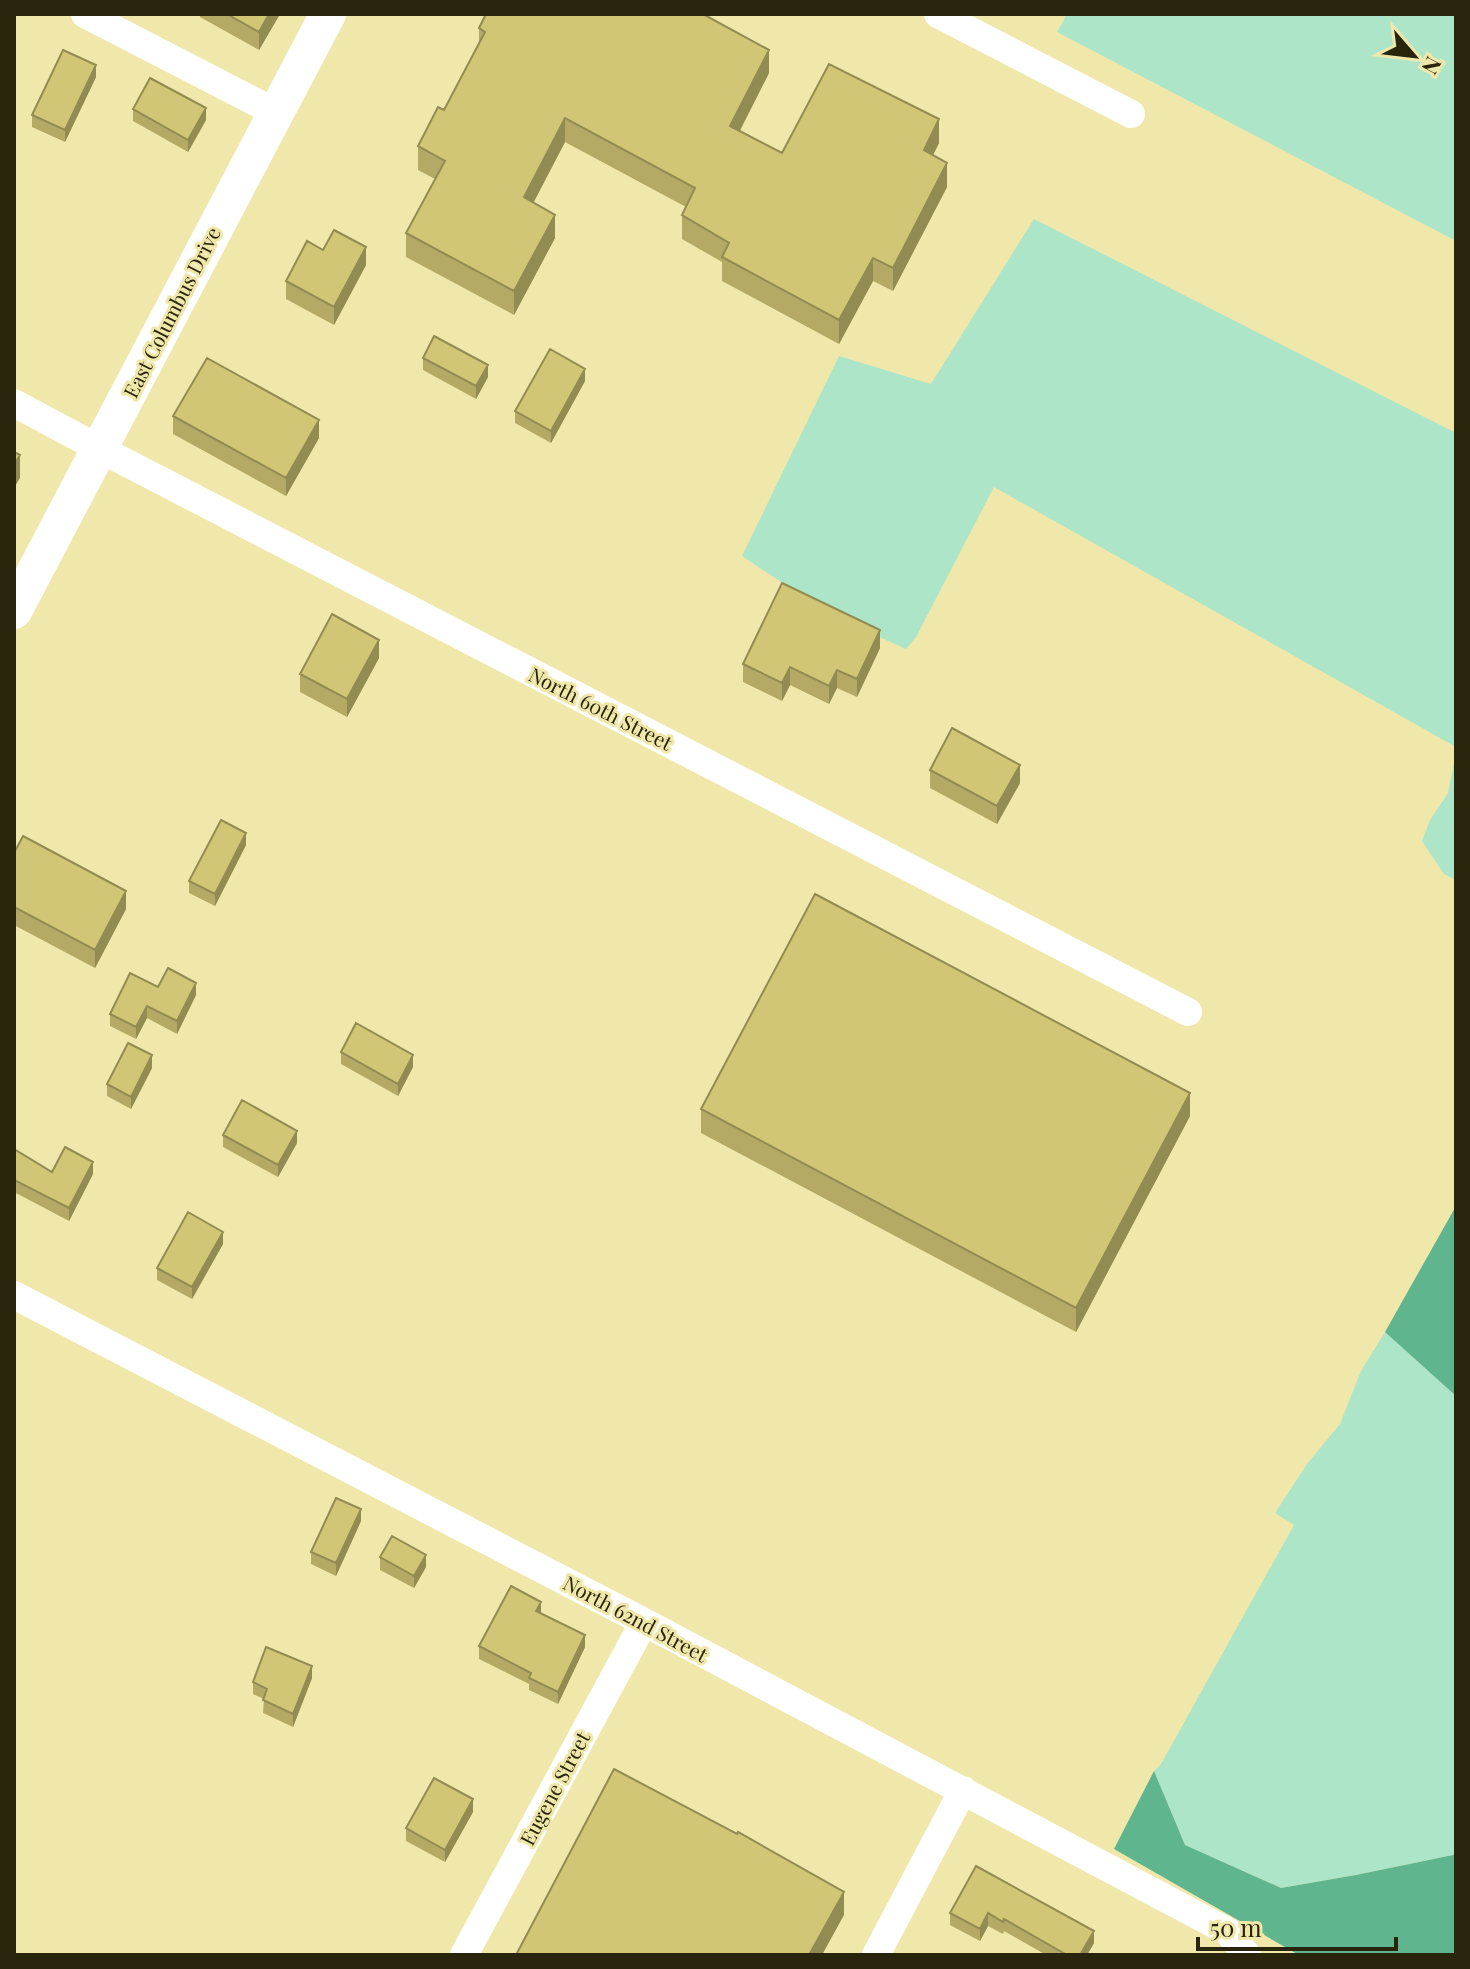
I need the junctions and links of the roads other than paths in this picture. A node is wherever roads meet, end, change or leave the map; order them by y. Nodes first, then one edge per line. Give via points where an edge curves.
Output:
1 (85, 14) edge
2 (328, 14) edge
3 (938, 14) edge
4 (275, 112) junction
5 (1131, 114) dead end
6 (14, 403) edge
7 (100, 449) junction
8 (14, 611) edge
9 (1188, 1012) dead end
10 (14, 1295) edge
11 (644, 1622) junction
12 (963, 1790) junction
13 (464, 1955) edge
14 (876, 1955) edge
15 (1247, 1955) edge

1 - 4 street
2 - 4 main road, East Columbus Drive
3 - 5 street
4 - 7 main road, East Columbus Drive
6 - 7 street, North 60th Street
7 - 8 main road, East Columbus Drive
7 - 9 street, North 60th Street
10 - 11 street, North 62nd Street
11 - 12 street, North 62nd Street
11 - 13 street, Eugene Street
12 - 14 street
12 - 15 street, North 62nd Street via 1227,1931

